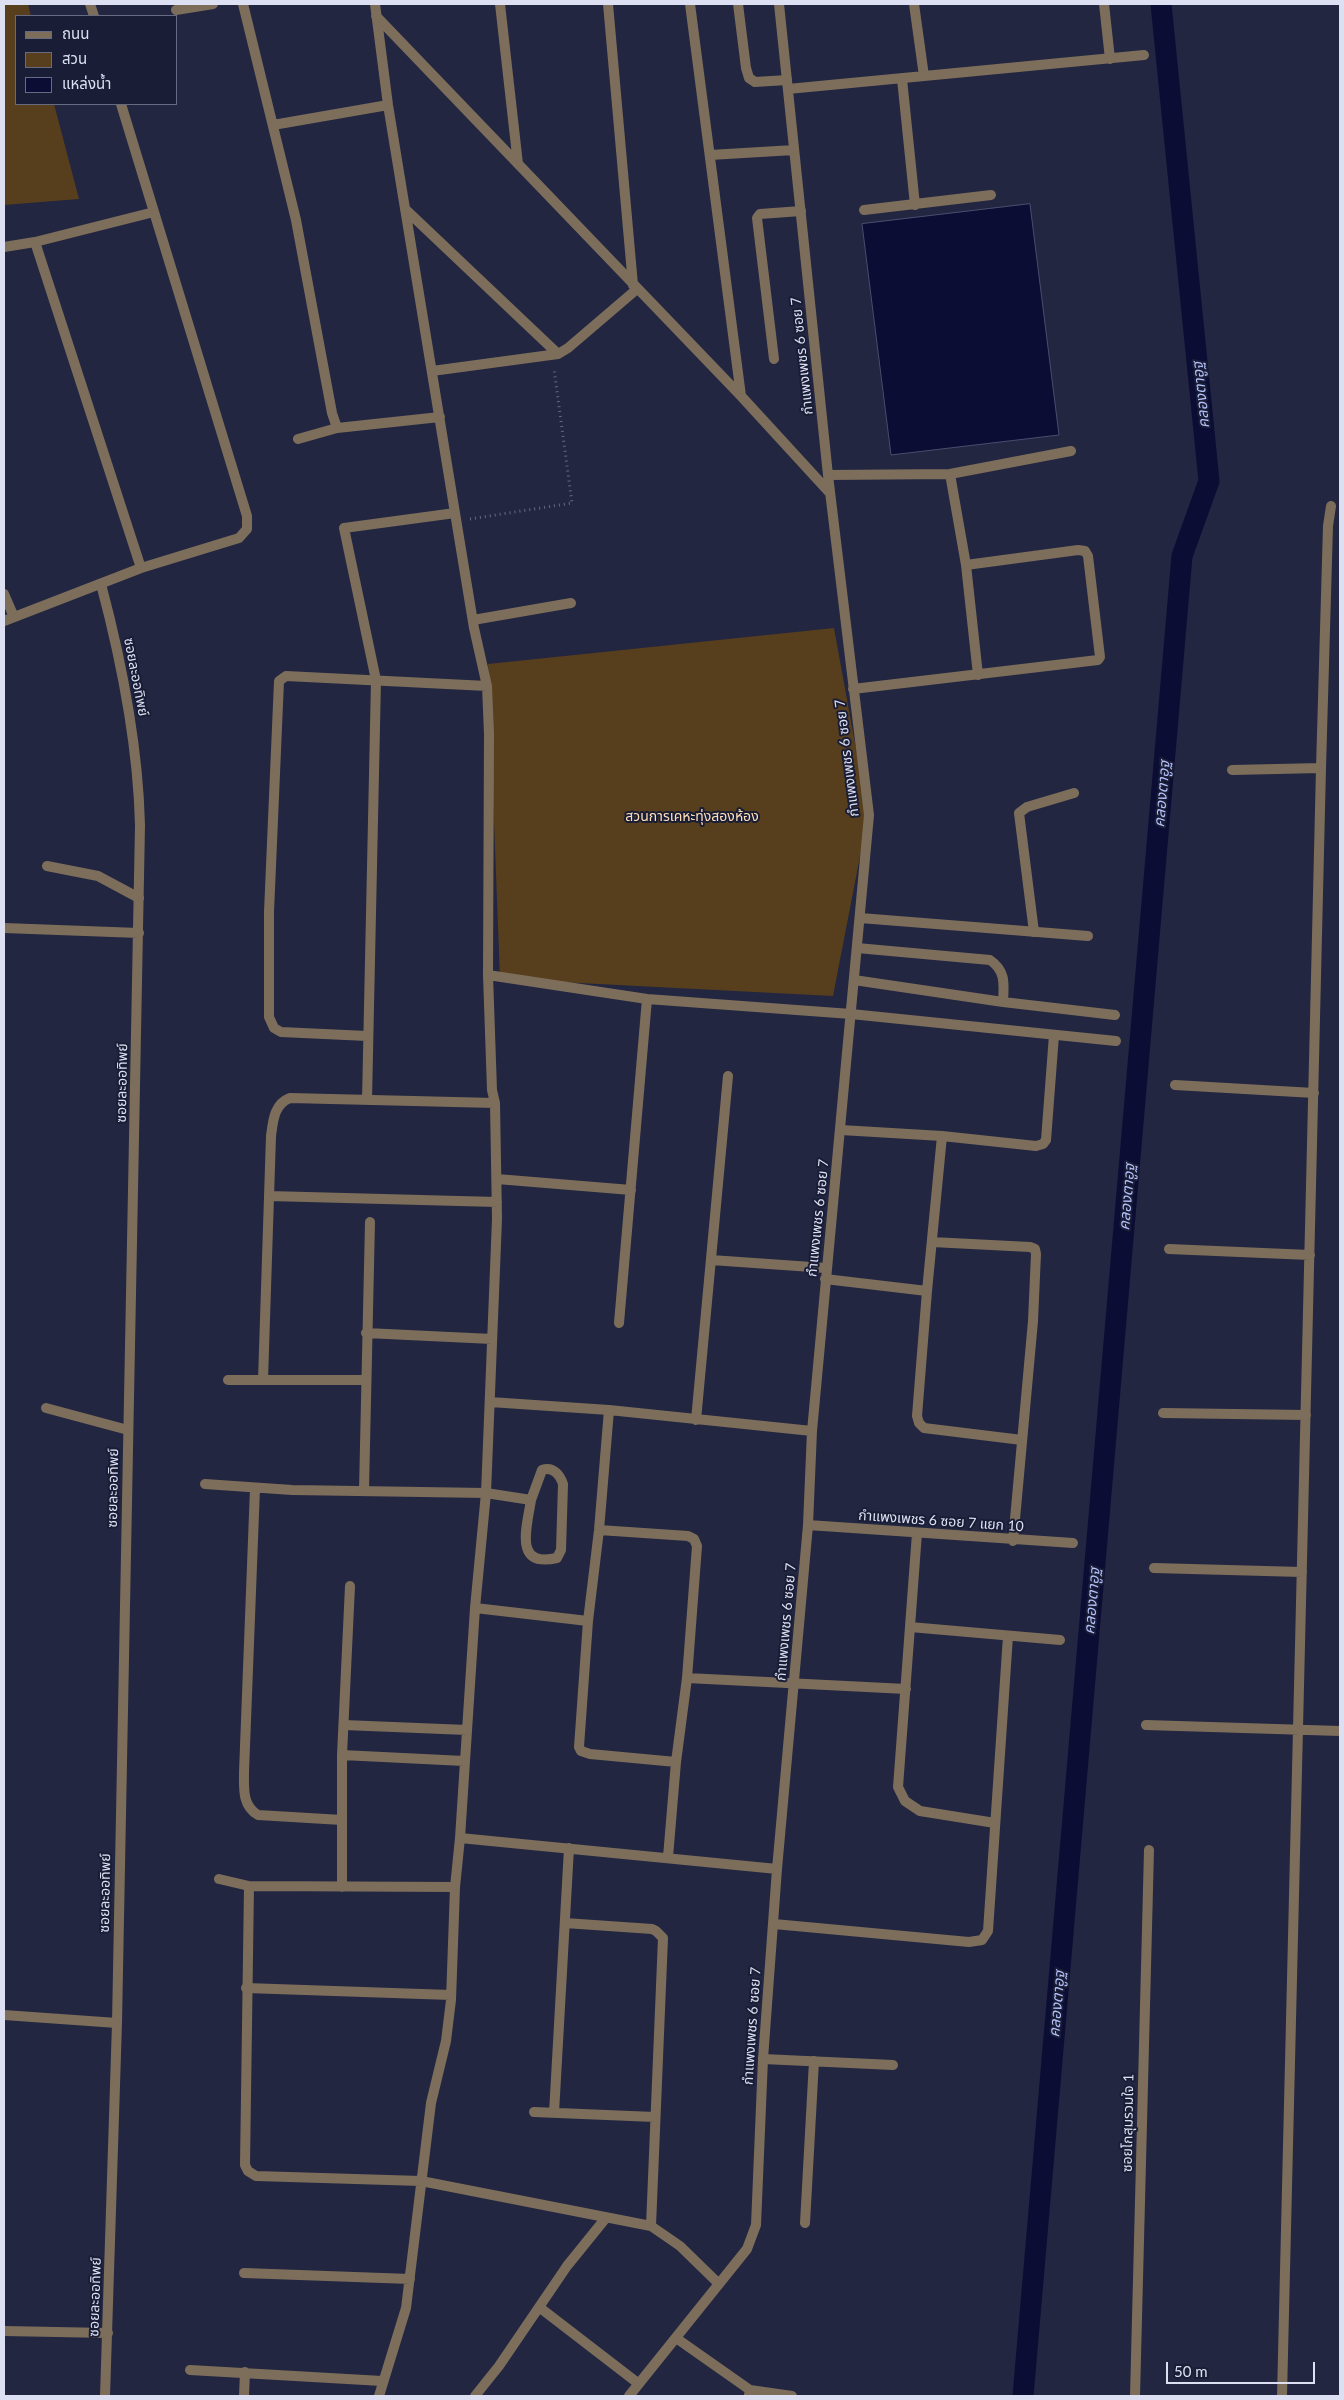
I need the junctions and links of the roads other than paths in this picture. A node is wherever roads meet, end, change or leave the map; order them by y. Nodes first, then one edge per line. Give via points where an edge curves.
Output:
1 (213, 4) edge
2 (243, 4) edge
3 (375, 4) edge
4 (500, 4) edge
5 (608, 4) edge
6 (690, 4) edge
7 (738, 4) edge
8 (780, 4) edge
9 (914, 4) edge
10 (1104, 4) edge
11 (176, 10) dead end
12 (376, 16) junction
13 (1144, 55) dead end
14 (1110, 59) junction
15 (924, 76) junction
16 (902, 79) junction
17 (787, 85) junction
18 (120, 105) edge
19 (388, 105) junction
20 (273, 125) junction
21 (794, 150) junction
22 (710, 155) junction
23 (518, 164) junction
24 (991, 196) dead end
25 (915, 205) junction
26 (405, 209) junction
27 (864, 210) dead end
28 (801, 211) junction
29 (154, 212) junction
30 (35, 242) junction
31 (4, 247) edge
32 (635, 287) junction
33 (554, 354) junction
34 (774, 359) dead end
35 (432, 370) junction
36 (741, 396) junction
37 (440, 417) junction
38 (337, 428) junction
39 (298, 439) dead end
40 (1071, 450) dead end
41 (828, 474) junction
42 (950, 474) junction
43 (830, 493) junction
44 (1331, 506) dead end
45 (456, 517) junction
46 (966, 565) junction
47 (141, 568) junction
48 (101, 584) junction
49 (4, 594) edge
50 (571, 603) dead end
51 (9, 619) edge
52 (473, 620) junction
53 (978, 675) junction
54 (376, 680) junction
55 (487, 686) junction
56 (853, 689) junction
57 (1321, 768) junction
58 (1232, 770) dead end
59 (1074, 793) dead end
60 (47, 866) dead end
61 (139, 898) junction
62 (860, 918) junction
63 (4, 928) edge
64 (1034, 932) junction
65 (139, 933) junction
66 (1088, 936) dead end
67 (857, 948) junction
68 (488, 976) junction
69 (854, 980) junction
70 (647, 998) junction
71 (1003, 1002) junction
72 (851, 1014) junction
73 (1114, 1015) dead end
74 (367, 1036) junction
75 (1054, 1036) junction
76 (1116, 1041) dead end
77 (728, 1076) dead end
78 (1174, 1085) dead end
79 (1314, 1093) junction
80 (367, 1100) junction
81 (495, 1103) junction
82 (841, 1130) junction
83 (942, 1136) junction
84 (497, 1179) junction
85 (631, 1190) junction
86 (269, 1196) junction
87 (497, 1202) junction
88 (370, 1222) dead end
89 (932, 1242) junction
90 (1169, 1249) dead end
91 (1310, 1255) junction
92 (711, 1260) junction
93 (826, 1274) junction
94 (927, 1291) junction
95 (619, 1323) dead end
96 (366, 1333) junction
97 (492, 1339) junction
98 (228, 1380) dead end
99 (263, 1380) junction
100 (366, 1380) junction
101 (490, 1402) junction
102 (46, 1408) dead end
103 (609, 1410) junction
104 (1164, 1413) dead end
105 (1306, 1415) junction
106 (696, 1420) junction
107 (128, 1430) junction
108 (812, 1431) junction
109 (1022, 1440) junction
110 (205, 1484) dead end
111 (255, 1488) junction
112 (364, 1490) junction
113 (486, 1493) junction
114 (531, 1500) junction
115 (808, 1525) junction
116 (599, 1530) junction
117 (917, 1533) junction
118 (1014, 1541) junction
119 (1073, 1543) dead end
120 (1154, 1568) dead end
121 (1302, 1572) junction
122 (350, 1586) dead end
123 (475, 1608) junction
124 (588, 1621) junction
125 (910, 1627) junction
126 (1008, 1636) junction
127 (1060, 1640) dead end
128 (687, 1678) junction
129 (794, 1683) junction
130 (906, 1689) junction
131 (344, 1725) junction
132 (1146, 1725) dead end
133 (467, 1730) junction
134 (1298, 1730) junction
135 (1340, 1731) edge
136 (342, 1755) junction
137 (464, 1761) junction
138 (676, 1762) junction
139 (342, 1820) junction
140 (995, 1823) junction
141 (460, 1838) junction
142 (569, 1848) junction
143 (1149, 1850) dead end
144 (668, 1857) junction
145 (777, 1870) junction
146 (219, 1879) dead end
147 (249, 1886) junction
148 (342, 1887) junction
149 (455, 1887) junction
150 (565, 1923) junction
151 (774, 1924) junction
152 (246, 1988) junction
153 (451, 1995) junction
154 (4, 2015) edge
155 (117, 2023) junction
156 (763, 2059) junction
157 (814, 2061) junction
158 (893, 2065) dead end
159 (534, 2112) dead end
160 (554, 2113) junction
161 (655, 2117) junction
162 (420, 2181) junction
163 (605, 2219) junction
164 (805, 2223) dead end
165 (651, 2226) junction
166 (244, 2273) dead end
167 (410, 2279) junction
168 (719, 2284) junction
169 (539, 2307) junction
170 (4, 2331) edge
171 (108, 2333) junction
172 (676, 2338) junction
173 (190, 2370) dead end
174 (245, 2372) junction
175 (382, 2381) junction
176 (639, 2384) junction
177 (750, 2393) edge
178 (105, 2396) edge
179 (244, 2396) edge
180 (379, 2396) edge
181 (475, 2396) edge
182 (629, 2396) edge
183 (792, 2396) edge
184 (1135, 2396) edge
185 (1282, 2396) edge

1 - 11 street
2 - 20 street
3 - 12 street
4 - 23 street
5 - 32 street
6 - 22 street
7 - 17 street via 749,78 756,82
8 - 17 street, กำแพงเพชร 6 ซอย 7
9 - 15 street
10 - 14 street
12 - 19 street
12 - 23 street
13 - 14 street
14 - 15 street
15 - 16 street
16 - 17 street
16 - 25 street
17 - 21 street, กำแพงเพชร 6 ซอย 7
18 - 29 street
19 - 20 street
19 - 26 street
20 - 38 street via 296,220
21 - 22 street
21 - 28 street, กำแพงเพชร 6 ซอย 7
22 - 36 street
23 - 32 street
24 - 25 street
25 - 27 street
26 - 33 street
26 - 35 street
28 - 34 street via 760,214 757,218
28 - 41 street, กำแพงเพชร 6 ซอย 7
29 - 30 street
29 - 47 street via 247,516 247,528 239,538
30 - 31 street
30 - 47 street
32 - 33 street via 568,348
32 - 36 street
33 - 35 street
35 - 37 street
36 - 43 street
37 - 38 street
37 - 45 street
38 - 39 street
40 - 42 street
41 - 42 street
41 - 43 street, กำแพงเพชร 6 ซอย 7
42 - 46 street
43 - 56 street, กำแพงเพชร 6 ซอย 7
44 - 57 street
45 - 52 street
45 - 54 street via 344,528
46 - 53 street
46 - 53 street via 1085,551 1100,657 1094,662
47 - 48 street
48 - 51 street
48 - 61 street, ซอยละออทิพย์ via 125,684 135,754 140,810
49 - 51 street
50 - 52 street
52 - 55 street
53 - 56 street
54 - 55 street
54 - 74 street
54 - 74 street via 286,676 279,681 269,912 268,1002 274,1028 281,1032
55 - 68 street
56 - 62 street, กำแพงเพชร 6 ซอย 7 via 869,815
57 - 58 street
57 - 79 street
59 - 64 street via 1027,807 1019,813
60 - 61 street via 98,876
61 - 65 street, ซอยละออทิพย์
62 - 64 street
62 - 67 street, กำแพงเพชร 6 ซอย 7
63 - 65 street
64 - 66 street
65 - 107 street, ซอยละออทิพย์
67 - 69 street, กำแพงเพชร 6 ซอย 7
67 - 71 street via 990,960 1004,975
68 - 70 street
68 - 81 street
69 - 71 street
69 - 72 street, กำแพงเพชร 6 ซอย 7
70 - 72 street
70 - 85 street
71 - 73 street
72 - 75 street
72 - 82 street, กำแพงเพชร 6 ซอย 7
74 - 80 street
75 - 76 street
75 - 83 street via 1046,1140 1043,1144 1036,1146
77 - 92 street
78 - 79 street
79 - 91 street
80 - 81 street
80 - 86 street via 290,1098 282,1101 272,1127
81 - 84 street
82 - 83 street
82 - 93 street, กำแพงเพชร 6 ซอย 7
83 - 89 street
84 - 85 street
84 - 87 street
85 - 95 street
86 - 87 street
86 - 99 street
87 - 97 street
88 - 96 street
89 - 94 street
89 - 109 street via 1034,1249 1033,1321
90 - 91 street
91 - 105 street
92 - 93 street
92 - 106 street
93 - 94 street
93 - 108 street, กำแพงเพชร 6 ซอย 7
94 - 109 street via 919,1423 924,1428
96 - 97 street
96 - 100 street
97 - 101 street
98 - 99 street
99 - 100 street
100 - 112 street
101 - 103 street
101 - 113 street
102 - 107 street
103 - 106 street
103 - 116 street
104 - 105 street
105 - 121 street
106 - 108 street
107 - 155 street, ซอยละออทิพย์
108 - 115 street, กำแพงเพชร 6 ซอย 7
109 - 118 street
110 - 111 street
111 - 112 street
111 - 139 street via 245,1798 258,1815
112 - 113 street
113 - 114 street
113 - 123 street
114 - 114 street via 542,1470 553,1470 561,1477 561,1550 557,1558 539,1561 528,1554 526,1543
115 - 117 street, กำแพงเพชร 6 ซอย 7 แยก 10
115 - 129 street, กำแพงเพชร 6 ซอย 7
116 - 124 street
116 - 128 street via 688,1536 694,1540 697,1546
117 - 118 street, กำแพงเพชร 6 ซอย 7 แยก 10
117 - 125 street
118 - 119 street, กำแพงเพชร 6 ซอย 7 แยก 10
120 - 121 street
121 - 134 street
122 - 131 street
123 - 124 street
123 - 133 street
124 - 138 street via 578,1747 590,1754
125 - 126 street
125 - 130 street
126 - 127 street
126 - 140 street
128 - 129 street
128 - 138 street
129 - 130 street
129 - 145 street, กำแพงเพชร 6 ซอย 7
130 - 140 street via 898,1787 905,1801 920,1811
131 - 133 street
131 - 136 street
132 - 134 street
133 - 137 street
134 - 135 street
134 - 185 street
136 - 137 street
136 - 139 street
137 - 141 street
138 - 144 street
139 - 148 street
140 - 151 street via 988,1931 982,1940 969,1942
141 - 142 street
141 - 149 street
142 - 144 street
142 - 150 street
143 - 184 street, ซอยโกสุมรวมใจ 1
144 - 145 street
145 - 151 street, กำแพงเพชร 6 ซอย 7
146 - 147 street
147 - 148 street
147 - 152 street
148 - 149 street
149 - 153 street
150 - 160 street
150 - 161 street via 656,1930 664,1938
151 - 156 street, กำแพงเพชร 6 ซอย 7
152 - 153 street
152 - 162 street via 245,2165 248,2172 256,2176
153 - 162 street via 446,2041 431,2103
154 - 155 street
155 - 171 street, ซอยละออทิพย์
156 - 157 street
156 - 168 street, กำแพงเพชร 6 ซอย 7 via 756,2225 747,2249
157 - 158 street
157 - 164 street
159 - 160 street
160 - 161 street
161 - 165 street
162 - 163 street
162 - 167 street
163 - 165 street
163 - 169 street
165 - 168 street via 680,2246
166 - 167 street
167 - 175 street via 406,2308
168 - 172 street, กำแพงเพชร 6 ซอย 7
169 - 176 street
169 - 181 street
170 - 171 street
171 - 178 street, ซอยละออทิพย์
172 - 176 street, กำแพงเพชร 6 ซอย 7
172 - 177 street
173 - 174 street
174 - 175 street
174 - 179 street
175 - 180 street
176 - 182 street, กำแพงเพชร 6 ซอย 7
177 - 183 street

